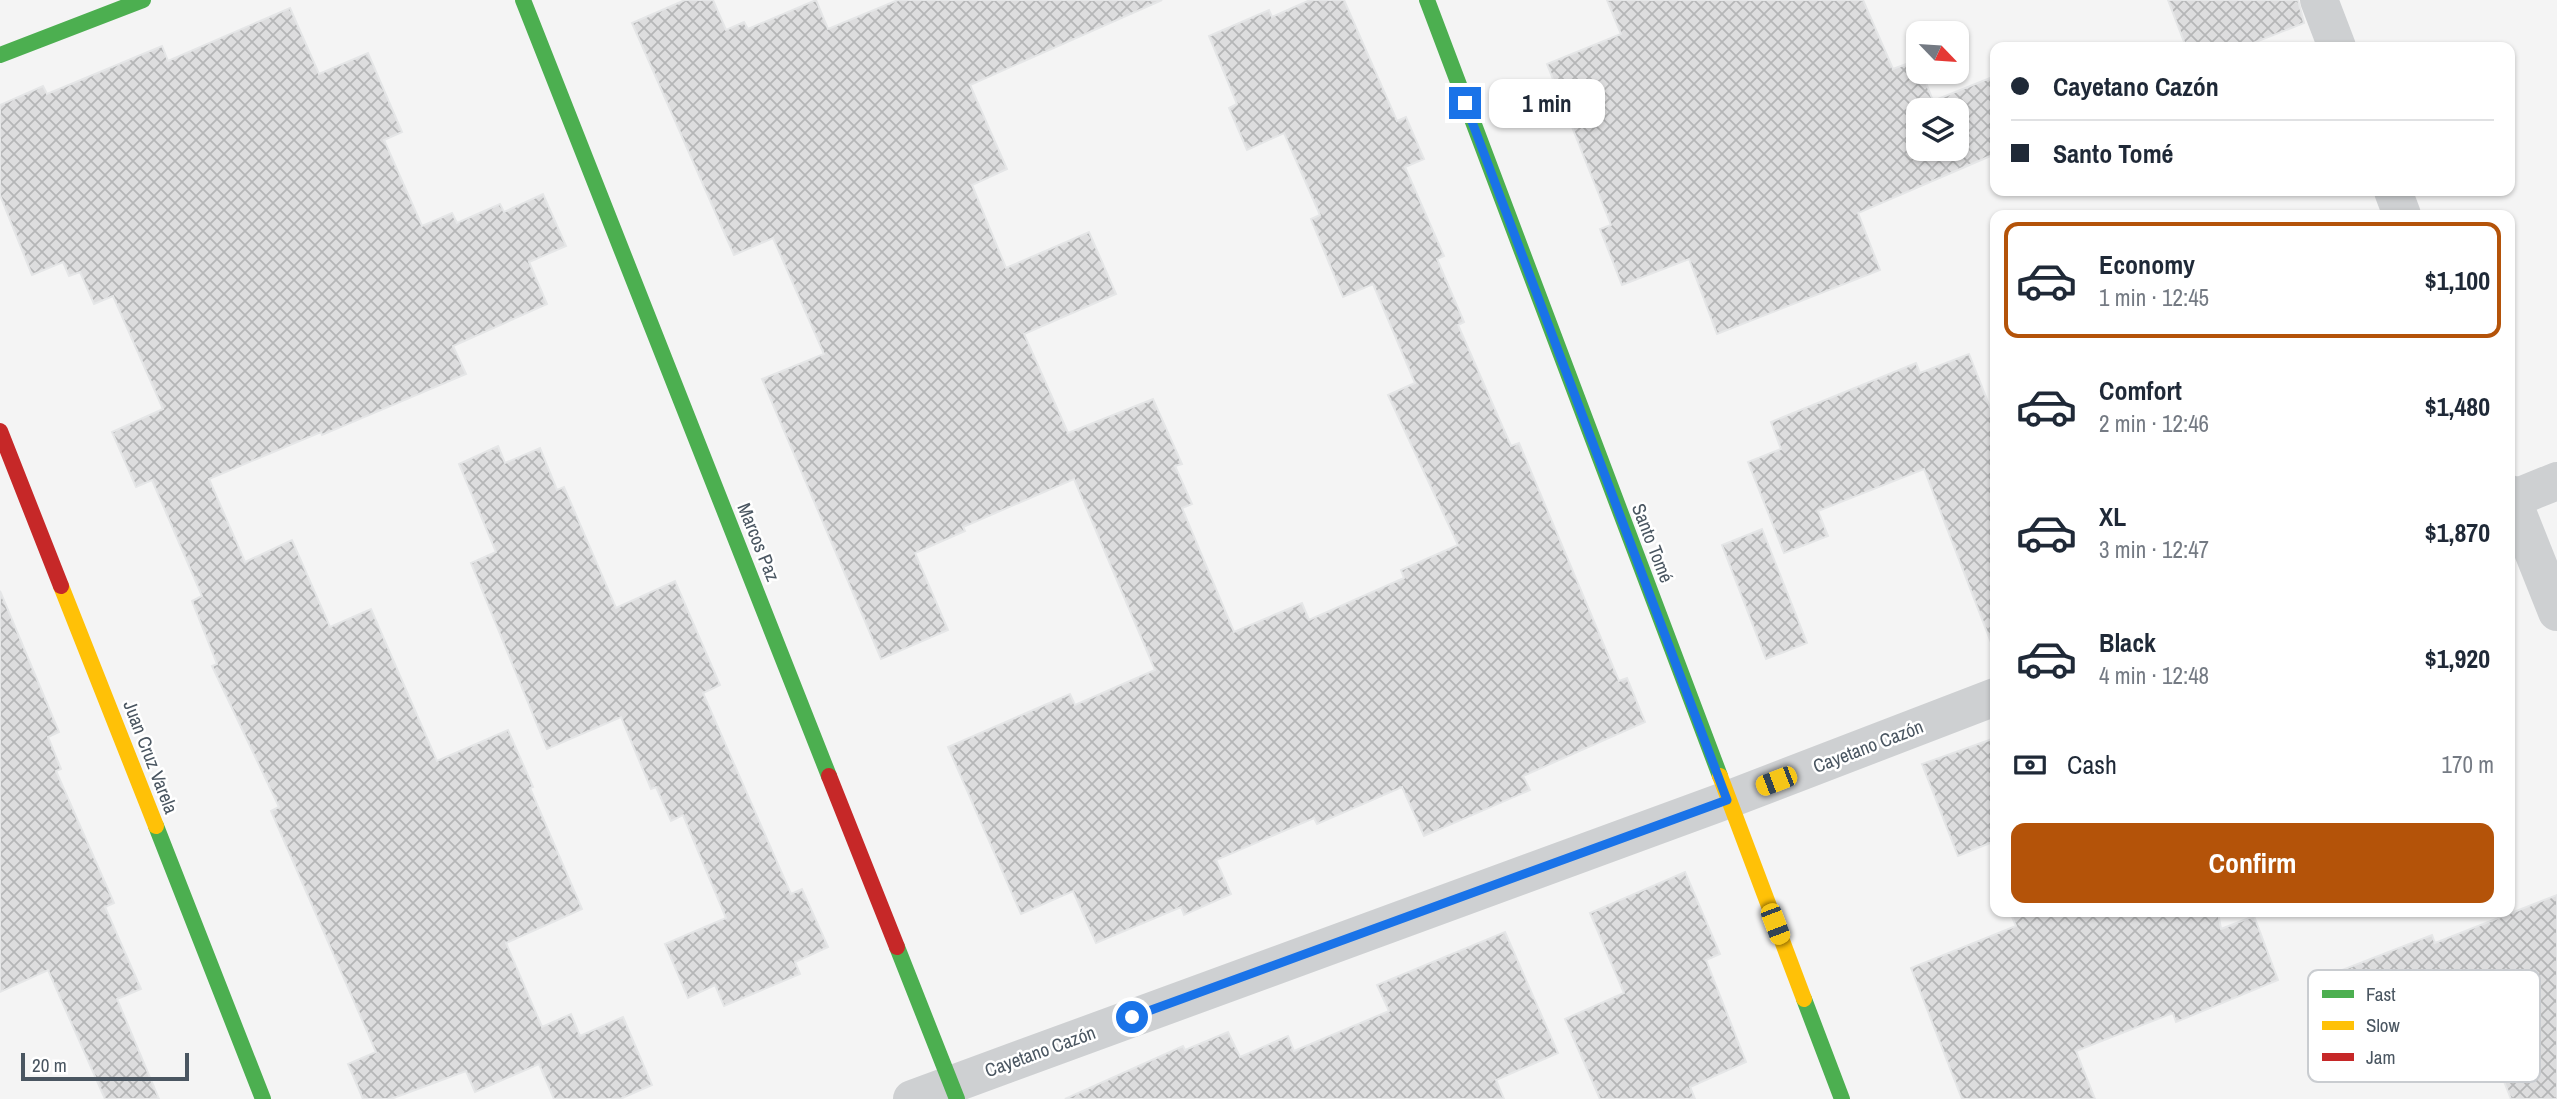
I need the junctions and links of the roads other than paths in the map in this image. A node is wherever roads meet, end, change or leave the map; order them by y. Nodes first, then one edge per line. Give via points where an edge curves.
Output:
1 (143, 0) edge
2 (523, 0) edge
3 (1427, 0) edge
4 (2319, 0) edge
5 (2335, 42) edge
6 (0, 55) edge
7 (0, 431) edge
8 (2557, 481) edge
9 (2515, 496) edge
10 (2515, 510) edge
11 (2557, 612) edge
12 (1990, 699) edge
13 (1727, 800) junction
14 (954, 1091) edge
15 (263, 1099) edge
16 (912, 1099) edge
17 (1842, 1099) edge

1 - 6 street
2 - 14 street, Marcos Paz
3 - 13 street, Santo Tomé
4 - 5 street
7 - 15 street, Juan Cruz Varela
8 - 9 street
10 - 11 street
12 - 13 street, Cayetano Cazón
13 - 14 street, Cayetano Cazón
13 - 17 street, Santo Tomé
14 - 16 street, Cayetano Cazón

